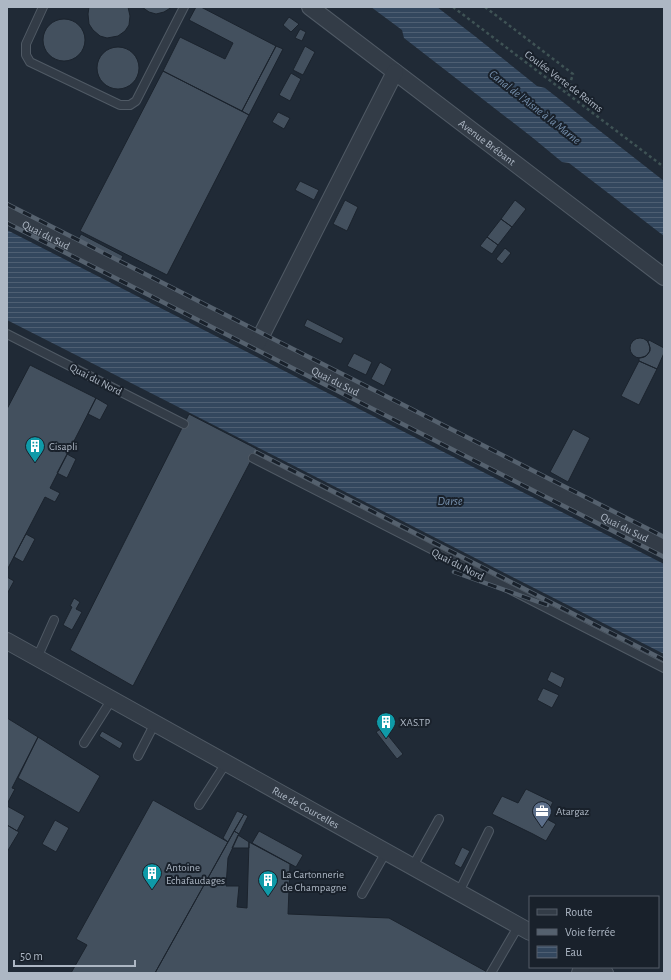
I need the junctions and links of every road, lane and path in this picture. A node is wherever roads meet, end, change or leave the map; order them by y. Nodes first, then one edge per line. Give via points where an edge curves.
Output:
1 (43, 7) edge
2 (184, 7) edge
3 (310, 7) edge
4 (453, 7) edge
5 (485, 7) edge
6 (395, 72) junction
7 (567, 93) junction
8 (664, 167) edge
9 (7, 214) edge
10 (664, 277) edge
11 (7, 334) edge
12 (258, 342) junction
13 (184, 424) dead end
14 (252, 458) dead end
15 (664, 547) edge
16 (54, 620) dead end
17 (7, 641) edge
18 (37, 658) junction
19 (664, 668) edge
20 (112, 699) junction
21 (155, 723) junction
22 (84, 743) dead end
23 (138, 756) dead end
24 (226, 763) junction
25 (199, 805) dead end
26 (439, 819) dead end
27 (490, 831) dead end
28 (386, 852) junction
29 (413, 866) junction
30 (459, 892) junction
31 (362, 894) dead end
32 (524, 928) edge
33 (596, 968) edge
34 (491, 973) edge
35 (605, 973) edge

1 - 2 lane via 26,44 26,55 30,62 120,105 130,105 136,101
3 - 6 street, Avenue Brébant
4 - 7 path, Coulée Verte de Reims
5 - 7 path via 573,74
6 - 10 street, Avenue Brébant
6 - 12 street
7 - 8 path, Coulée Verte de Reims
9 - 12 street, Quai du Sud
11 - 13 lane, Quai du Nord
12 - 15 street, Quai du Sud
14 - 19 lane, Quai du Nord
16 - 18 lane
17 - 18 street, Rue de Courcelles
18 - 20 street, Rue de Courcelles
20 - 21 street, Rue de Courcelles
20 - 22 lane
21 - 23 lane
21 - 24 street, Rue de Courcelles
24 - 25 lane
24 - 28 street, Rue de Courcelles
26 - 29 lane
27 - 30 lane
28 - 29 street, Rue de Courcelles
28 - 31 lane
29 - 30 street, Rue de Courcelles
30 - 32 street, Rue de Courcelles
32 - 34 lane, Rue de Courcelles
33 - 35 street

